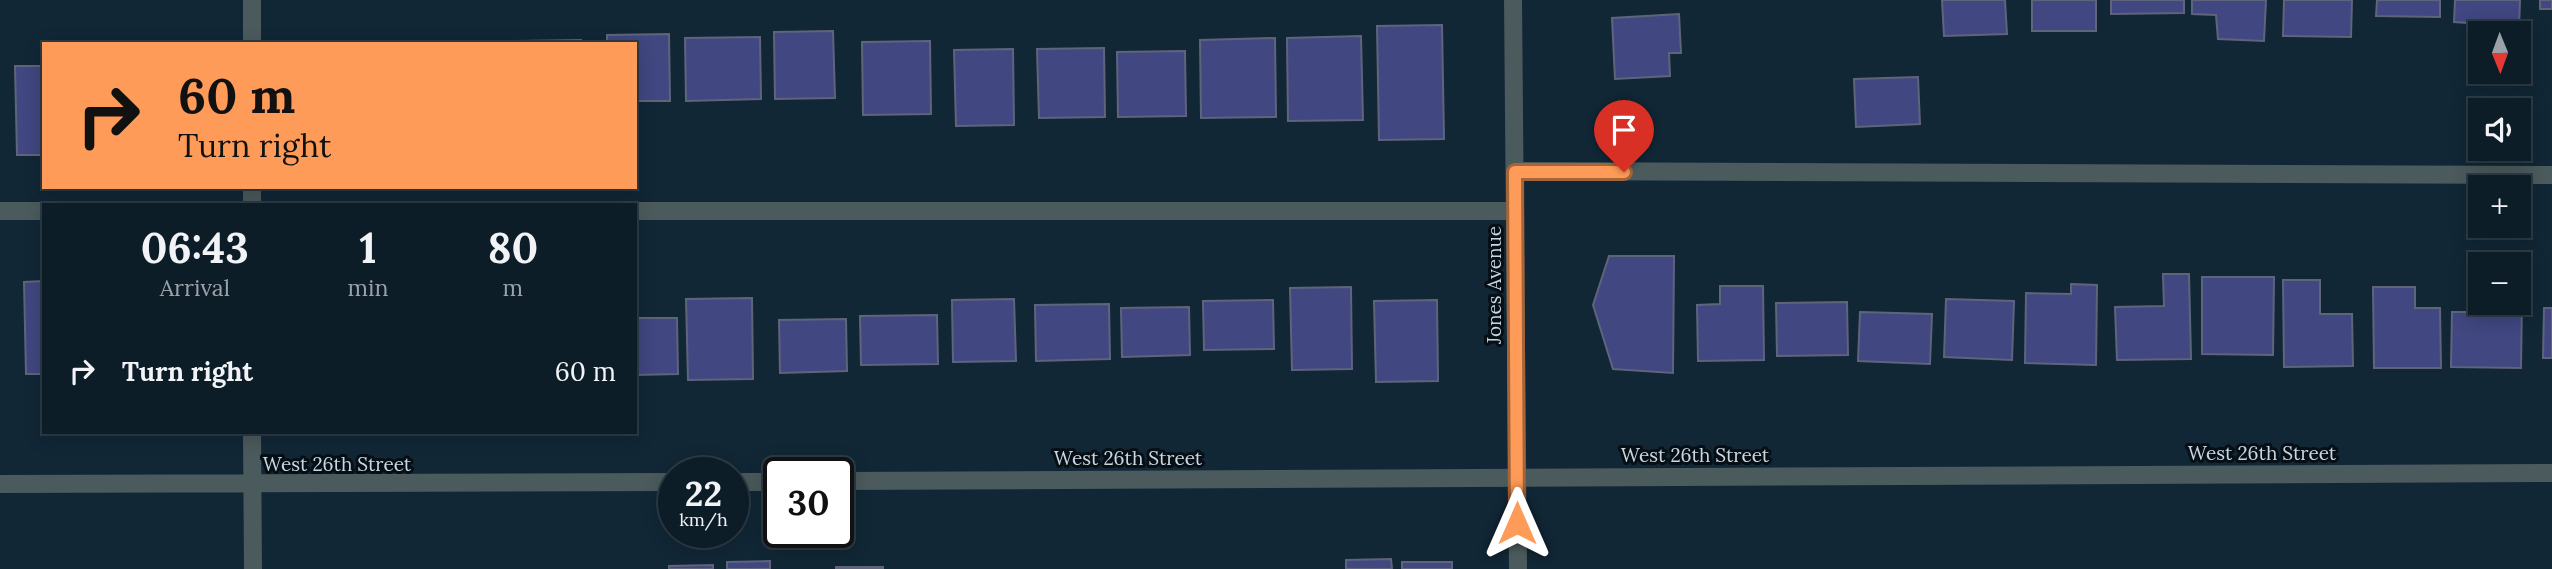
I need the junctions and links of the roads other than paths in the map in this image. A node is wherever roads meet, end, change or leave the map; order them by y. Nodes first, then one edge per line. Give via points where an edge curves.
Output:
1 (252, 0) edge
2 (1513, 0) edge
3 (252, 42) edge
4 (1515, 172) junction
5 (2552, 175) edge
6 (0, 211) edge
7 (42, 211) edge
8 (637, 211) edge
9 (1515, 211) junction
10 (252, 434) edge
11 (2552, 472) edge
12 (1517, 476) junction
13 (854, 481) edge
14 (658, 482) edge
15 (0, 484) edge
16 (253, 485) junction
17 (253, 569) edge
18 (1518, 569) edge

1 - 3 street
2 - 4 street, Jones Avenue
4 - 5 street
4 - 9 street, Jones Avenue
6 - 7 street
8 - 9 street
9 - 12 street, Jones Avenue
10 - 16 street
11 - 12 street, West 26th Street
12 - 13 street, West 26th Street
12 - 18 street, Jones Avenue
14 - 16 street, West 26th Street
15 - 16 street, West 26th Street
16 - 17 street

